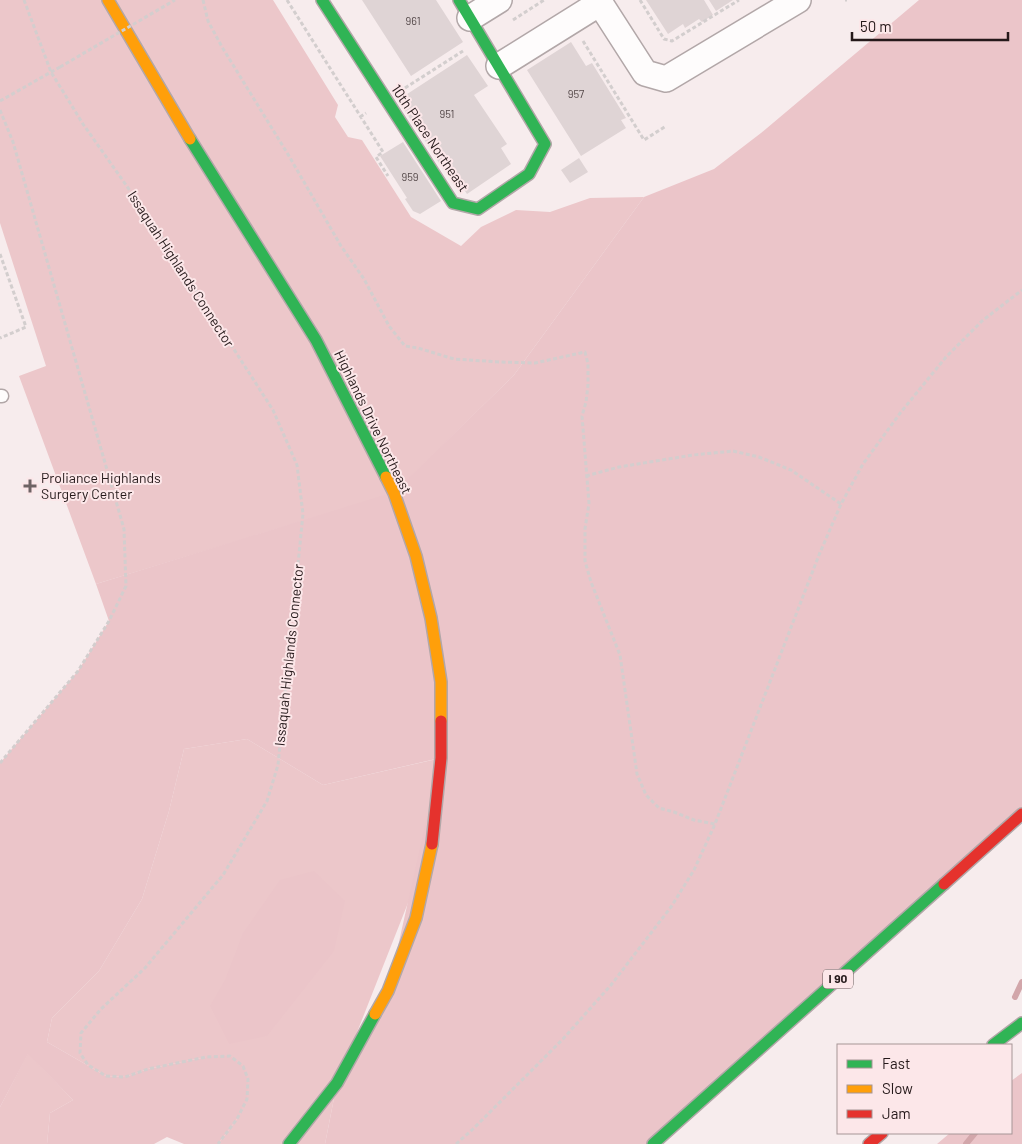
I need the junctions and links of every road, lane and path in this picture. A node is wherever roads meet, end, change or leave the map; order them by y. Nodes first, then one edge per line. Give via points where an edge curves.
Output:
1 (24, 0) edge
2 (108, 0) edge
3 (175, 0) edge
4 (203, 0) edge
5 (286, 0) edge
6 (322, 0) edge
7 (499, 0) edge
8 (544, 0) edge
9 (640, 0) edge
10 (738, 0) edge
11 (798, 0) edge
12 (599, 2) edge
13 (464, 9) edge
14 (571, 22) junction
15 (482, 39) junction
16 (499, 66) junction
17 (51, 72) junction
18 (386, 100) junction
19 (0, 101) edge
20 (0, 110) edge
21 (360, 117) junction
22 (666, 126) dead end
23 (388, 176) dead end
24 (0, 254) edge
25 (1022, 290) edge
26 (0, 338) edge
27 (586, 476) junction
28 (841, 504) junction
29 (0, 763) edge
30 (1022, 814) edge
31 (715, 824) junction
32 (1022, 1023) edge
33 (994, 1044) edge
34 (881, 1134) edge
35 (218, 1144) edge
36 (289, 1144) edge
37 (456, 1144) edge
38 (653, 1144) edge
39 (869, 1144) edge

1 - 17 path, Issaquah Highlands Connector
2 - 36 main road, Highlands Drive Northeast via 175,116 316,340 394,492 416,556 441,682 441,758 434,837 416,918 388,991 337,1083
3 - 17 path, bridge
4 - 27 path via 208,21 222,47 389,326 406,346 454,359 500,362 535,363 585,352 588,364 582,416
5 - 21 path
6 - 18 main road, 10th Place Northeast
7 - 13 street
8 - 15 path
9 - 10 path via 664,39 672,41
11 - 12 street via 666,79 645,73
12 - 14 street
13 - 15 main road, 10th Place Northeast
14 - 16 street
14 - 22 path via 644,140
15 - 16 main road, 10th Place Northeast
15 - 18 path
16 - 18 main road, 10th Place Northeast via 545,144 529,174 478,209 453,202
17 - 19 path
17 - 35 path, Issaquah Highlands Connector via 82,124 150,219 273,410 297,465 303,514 278,765 267,800 222,875 144,968 81,1033 80,1052 88,1065 106,1076 126,1077 206,1057 230,1056 243,1066 248,1079 247,1099
18 - 21 path
20 - 29 path via 14,142 124,529 126,586 78,671
21 - 23 path via 383,152 376,157
24 - 26 path via 26,327
25 - 28 path via 982,321 946,358 863,464
27 - 28 path via 693,454 733,451 791,470
27 - 31 path via 589,503 585,561 620,655 637,774 646,795 659,808
28 - 31 path
30 - 38 main road, I 90
31 - 37 path via 694,870 644,943 563,1039
32 - 33 main road
34 - 39 main road

